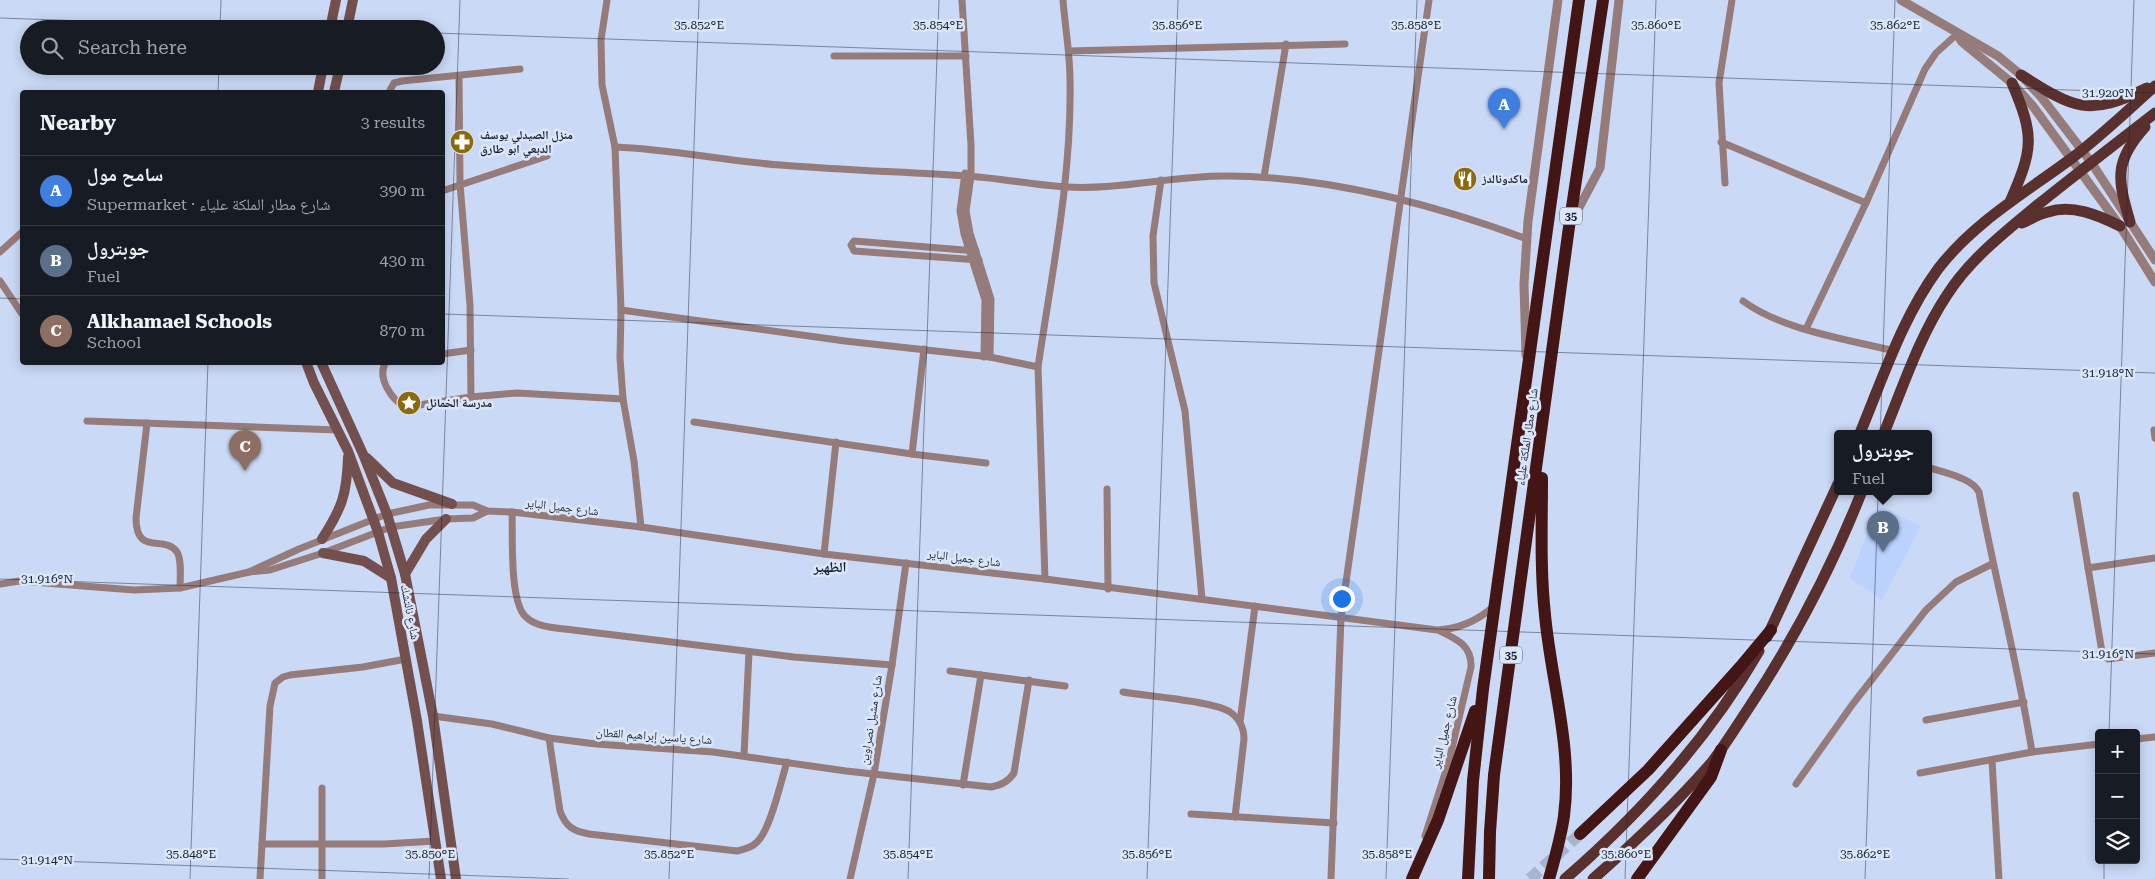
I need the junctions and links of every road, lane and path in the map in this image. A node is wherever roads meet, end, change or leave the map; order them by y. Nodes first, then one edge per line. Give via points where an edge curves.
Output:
1 (336, 0) edge
2 (353, 0) edge
3 (607, 0) edge
4 (962, 0) edge
5 (1063, 0) edge
6 (1429, 0) edge
7 (1558, 0) edge
8 (1579, 0) edge
9 (1603, 0) edge
10 (1619, 0) edge
11 (1732, 0) edge
12 (1901, 0) edge
13 (332, 20) edge
14 (349, 20) edge
15 (1957, 34) junction
16 (1286, 44) junction
17 (1345, 44) dead end
18 (1069, 51) junction
19 (834, 56) dead end
20 (966, 56) junction
21 (520, 69) dead end
22 (321, 75) edge
23 (338, 75) edge
24 (459, 76) junction
25 (2017, 79) junction
26 (2155, 85) edge
27 (318, 90) edge
28 (334, 90) edge
29 (390, 90) edge
30 (2155, 115) edge
31 (1721, 142) junction
32 (615, 146) junction
33 (2082, 150) junction
34 (548, 156) dead end
35 (2072, 158) junction
36 (2091, 162) junction
37 (2080, 170) junction
38 (967, 176) junction
39 (1264, 177) junction
40 (1161, 180) junction
41 (1725, 183) dead end
42 (460, 184) junction
43 (1065, 187) junction
44 (445, 190) edge
45 (1401, 199) junction
46 (2010, 202) junction
47 (1866, 203) junction
48 (2125, 224) junction
49 (1569, 227) junction
50 (2009, 228) junction
51 (20, 234) edge
52 (1527, 239) junction
53 (872, 242) junction
54 (973, 251) junction
55 (0, 252) edge
56 (872, 253) junction
57 (976, 260) junction
58 (2155, 260) edge
59 (0, 281) edge
60 (2155, 282) edge
61 (1743, 301) dead end
62 (621, 310) junction
63 (20, 311) edge
64 (1806, 329) junction
65 (470, 350) junction
66 (924, 350) junction
67 (1894, 351) junction
68 (445, 354) edge
69 (987, 357) junction
70 (307, 365) edge
71 (322, 365) edge
72 (385, 365) edge
73 (1038, 367) junction
74 (1527, 370) junction
75 (471, 397) junction
76 (623, 399) junction
77 (87, 421) dead end
78 (694, 422) dead end
79 (147, 423) junction
80 (338, 430) junction
81 (1861, 430) edge
82 (1885, 430) edge
83 (1541, 432) junction
84 (836, 442) junction
85 (348, 451) junction
86 (363, 454) junction
87 (912, 454) junction
88 (986, 462) dead end
89 (1932, 468) edge
90 (1107, 489) dead end
91 (1834, 493) edge
92 (1860, 495) edge
93 (2076, 495) dead end
94 (452, 504) junction
95 (487, 511) junction
96 (512, 512) junction
97 (387, 514) junction
98 (373, 519) junction
99 (446, 519) junction
100 (391, 527) junction
101 (640, 527) junction
102 (378, 532) junction
103 (322, 539) junction
104 (323, 553) junction
105 (824, 554) junction
106 (2155, 558) edge
107 (906, 563) junction
108 (1992, 564) junction
109 (2088, 568) junction
110 (249, 572) junction
111 (404, 574) junction
112 (391, 578) junction
113 (1045, 579) junction
114 (0, 584) edge
115 (180, 588) junction
116 (1108, 589) junction
117 (1202, 599) junction
118 (1255, 606) junction
119 (1494, 606) junction
120 (1341, 617) junction
121 (1437, 630) junction
122 (1771, 630) junction
123 (749, 652) junction
124 (2155, 653) edge
125 (406, 659) junction
126 (892, 665) junction
127 (950, 671) dead end
128 (981, 675) junction
129 (1029, 680) junction
130 (1065, 686) dead end
131 (1483, 689) junction
132 (1123, 692) dead end
133 (2024, 702) junction
134 (433, 716) junction
135 (1926, 720) dead end
136 (1240, 722) junction
137 (2155, 737) edge
138 (549, 738) junction
139 (2140, 739) edge
140 (2095, 744) edge
141 (1721, 750) junction
142 (2032, 752) junction
143 (744, 755) junction
144 (1992, 761) junction
145 (787, 762) junction
146 (1920, 773) dead end
147 (874, 774) junction
148 (963, 784) junction
149 (1796, 784) dead end
150 (322, 788) dead end
151 (1191, 814) dead end
152 (1235, 817) junction
153 (1334, 823) junction
154 (1580, 834) tunnel mouth
155 (435, 841) junction
156 (262, 844) junction
157 (322, 844) junction
158 (1424, 854) junction
159 (260, 879) edge
160 (322, 879) edge
161 (441, 879) edge
162 (456, 879) edge
163 (850, 879) edge
164 (1331, 879) edge
165 (1412, 879) edge
166 (1468, 879) edge
167 (1489, 879) edge
168 (1549, 879) edge
169 (1565, 879) edge
170 (1593, 879) edge
171 (1637, 879) edge
172 (1998, 879) edge

1 - 13 main road
2 - 14 main road
3 - 32 street via 601,40 602,85
4 - 20 street
5 - 18 street
6 - 45 street
7 - 52 street
8 - 74 highway, شارع مطار الملكة علياء / 35
9 - 49 highway, شارع مطار الملكة علياء / 35
10 - 49 street via 1600,168
11 - 31 street via 1718,83
12 - 15 street
15 - 25 street via 1998,56
15 - 47 street via 1936,53 1925,69
16 - 17 street
16 - 18 street
16 - 39 street
18 - 43 street via 1070,109
19 - 20 street
20 - 38 street via 971,145
21 - 24 street
22 - 27 main road
23 - 28 main road
24 - 29 street via 402,81 394,83
24 - 42 street
25 - 26 main road via 2061,100 2087,106 2114,103
25 - 33 street
25 - 35 street via 2032,105
25 - 46 main road via 2029,141 2026,163
26 - 33 main road
30 - 36 main road
30 - 48 main road via 2134,140 2121,167 2119,178
31 - 41 street
31 - 47 street
32 - 38 street via 779,165
32 - 62 street
33 - 35 main road
33 - 36 street
34 - 42 street
35 - 37 street
35 - 46 main road
36 - 37 main road
36 - 48 street
37 - 48 street
37 - 50 main road
38 - 43 street
38 - 54 street via 966,211
39 - 40 street via 1206,176
39 - 45 street via 1336,186
40 - 43 street via 1096,188
40 - 117 street via 1153,236 1154,283 1184,411
42 - 44 street
42 - 65 street via 470,305
43 - 73 street
45 - 52 street
45 - 120 street
46 - 67 main road via 1981,224 1938,269 1914,306
47 - 64 street
48 - 50 main road via 2060,209
48 - 58 street
48 - 60 street
49 - 83 highway, شارع مطار الملكة علياء / 35
50 - 82 main road via 1977,256 1946,295 1914,359
51 - 55 street
52 - 74 street via 1524,313
53 - 54 street
53 - 56 street
53 - 56 street via 854,241 851,245 854,251
54 - 57 street
56 - 57 street
57 - 69 street via 985,300
59 - 63 street
61 - 64 street via 1773,319
62 - 66 street
62 - 76 street
64 - 67 street
65 - 68 street
65 - 75 street
66 - 69 street
66 - 87 street
67 - 81 main road
69 - 73 street
70 - 80 main road, شارع نالتشك
71 - 86 main road, شارع نالتشك
72 - 75 street via 383,377 392,396 406,407
73 - 113 street
74 - 119 highway, شارع مطار الملكة علياء / 35
75 - 76 street via 517,393
76 - 101 street via 634,462
77 - 79 street
78 - 84 street
79 - 80 street
79 - 115 street via 137,530 145,541 176,551
80 - 85 main road, شارع نالتشك
83 - 167 highway, شارع مطار الملكة علياء / 35 via 1494,775
83 - 168 highway via 1542,573 1550,657 1562,728 1565,778 1564,815
84 - 87 street
84 - 105 street
85 - 98 main road, شارع نالتشك
85 - 103 main road via 346,493
86 - 94 main road via 393,483
86 - 97 main road, شارع نالتشك
87 - 88 street
89 - 108 street via 1964,480 1977,489
90 - 116 street
91 - 122 main road
92 - 141 main road via 1832,560 1778,664
93 - 109 street
94 - 95 street, شارع جميل الباير via 473,505
94 - 97 street, شارع جميل الباير via 422,506
95 - 96 street, شارع جميل الباير
95 - 99 street, شارع جميل الباير via 473,518
96 - 101 street, شارع جميل الباير
96 - 123 street via 515,588 521,612 531,621 573,630
97 - 98 street, شارع جميل الباير
97 - 100 main road, شارع نالتشك
98 - 102 main road, شارع نالتشك
98 - 103 street, شارع جميل الباير
99 - 100 street, شارع جميل الباير
99 - 111 main road via 426,539
100 - 102 street, شارع جميل الباير
100 - 111 main road, شارع نالتشك
101 - 105 street, شارع جميل الباير
102 - 104 street, شارع جميل الباير
102 - 112 main road, شارع نالتشك
103 - 110 street, شارع جميل الباير
104 - 110 street, شارع جميل الباير via 270,570
104 - 112 main road via 364,561
105 - 107 street, شارع جميل الباير
106 - 109 street
107 - 113 street, شارع جميل الباير
107 - 126 street, شارع مشيل نصراوين
108 - 133 street
108 - 149 street via 1956,582 1926,610
109 - 124 street via 2102,652 2108,659
110 - 115 street, شارع جميل الباير
111 - 134 main road, شارع نالتشك
112 - 125 main road, شارع نالتشك
113 - 116 street, شارع جميل الباير
114 - 115 street, شارع جميل الباير via 19,581 134,590
116 - 117 street, شارع جميل الباير
117 - 118 street, شارع جميل الباير
118 - 120 street, شارع جميل الباير
118 - 136 street
119 - 121 street, شارع جميل الباير via 1464,625
119 - 131 highway, شارع مطار الملكة علياء / 35
120 - 121 street, شارع جميل الباير
120 - 153 street
121 - 158 street, شارع جميل الباير via 1463,644 1469,653 1470,667 1449,761 1424,838
122 - 154 highway via 1648,770
122 - 169 main road via 1741,682 1692,751 1606,843
123 - 126 street
123 - 143 street
125 - 155 main road, شارع نالتشك
125 - 156 street via 283,677 275,683 270,706
126 - 147 street, شارع مشيل نصراوين
127 - 128 street
128 - 129 street
128 - 148 street
129 - 130 street
129 - 148 street, شارع ياسين إبراهيم القطان via 1010,779 1000,786
131 - 158 highway
131 - 166 highway, شارع مطار الملكة علياء / 35 via 1473,781
132 - 136 street via 1219,707
133 - 135 street
133 - 142 street
134 - 138 street, شارع ياسين إبراهيم القطان via 492,724
134 - 162 main road, شارع نالتشك
136 - 152 street via 1244,739
137 - 139 street
138 - 143 street, شارع ياسين إبراهيم القطان
138 - 145 street via 560,811 564,823 571,829 589,834 737,851 753,845 761,837
140 - 142 street
141 - 170 main road via 1686,791
141 - 171 highway via 1711,777
142 - 144 street
143 - 145 street, شارع ياسين إبراهيم القطان
144 - 146 street
144 - 172 street
145 - 147 street, شارع ياسين إبراهيم القطان
147 - 148 street, شارع ياسين إبراهيم القطان
147 - 163 street, شارع مشيل نصراوين
150 - 157 street
151 - 152 street
152 - 153 street
153 - 164 street
155 - 157 street
155 - 161 main road, شارع نالتشك
156 - 157 street
156 - 159 street
157 - 160 street
158 - 165 highway

